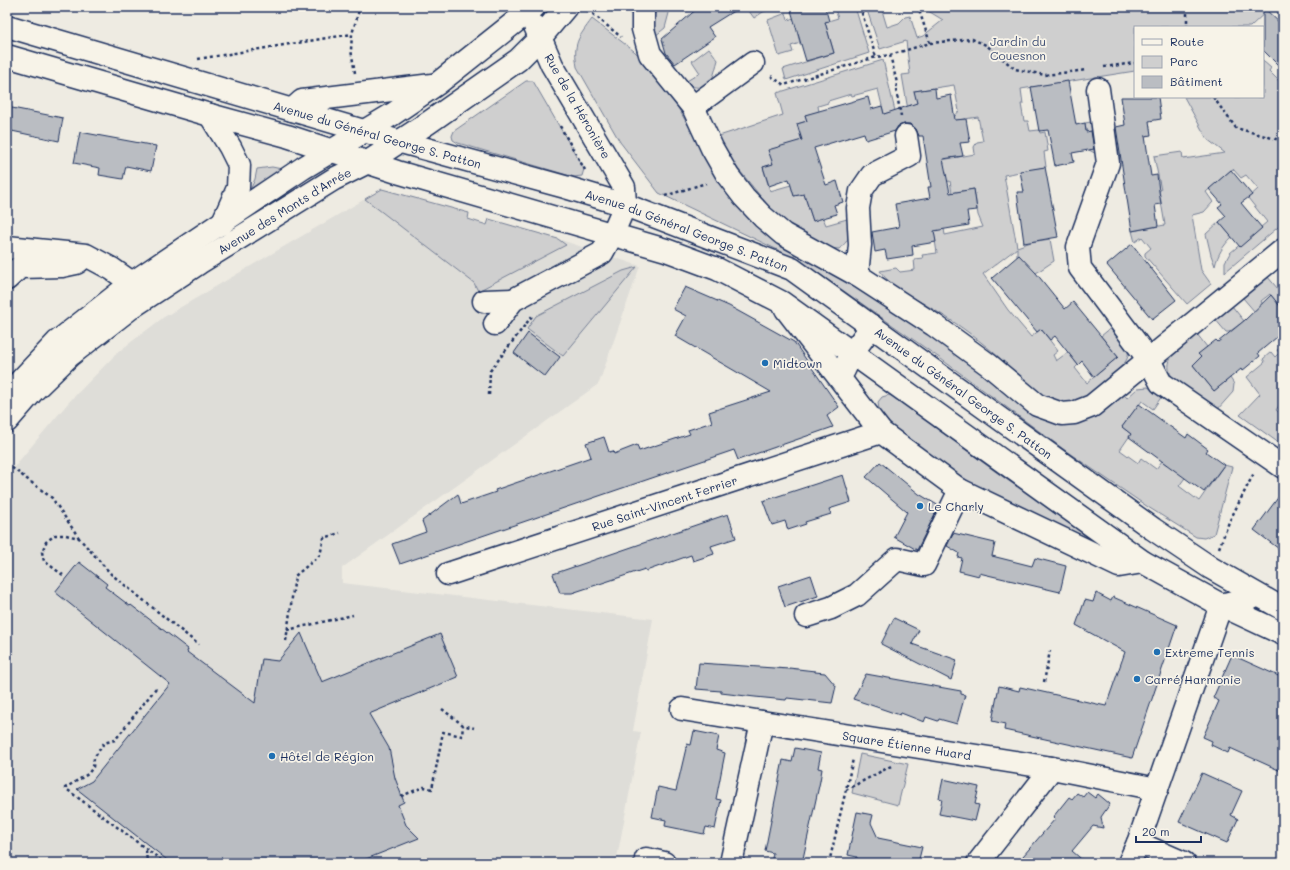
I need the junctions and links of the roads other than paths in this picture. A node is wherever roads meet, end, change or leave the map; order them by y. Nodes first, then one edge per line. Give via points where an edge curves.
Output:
1 (566, 7) edge
2 (643, 7) edge
3 (529, 9) edge
4 (7, 26) edge
5 (540, 38) junction
6 (7, 56) edge
7 (752, 62) road end
8 (437, 84) junction
9 (1098, 89) dead end
10 (693, 107) junction
11 (292, 110) junction
12 (210, 115) junction
13 (364, 131) junction
14 (906, 136) road end
15 (401, 142) junction
16 (332, 150) junction
17 (368, 162) junction
18 (625, 205) junction
19 (222, 224) junction
20 (612, 235) junction
21 (7, 247) edge
22 (1283, 250) edge
23 (86, 255) junction
24 (856, 275) junction
25 (7, 279) edge
26 (132, 284) junction
27 (514, 300) junction
28 (484, 301) dead end
29 (781, 302) junction
30 (495, 324) dead end
31 (872, 326) junction
32 (852, 353) junction
33 (1149, 360) junction
34 (840, 378) junction
35 (7, 396) edge
36 (7, 421) edge
37 (881, 432) junction
38 (1283, 467) edge
39 (960, 490) junction
40 (1143, 562) junction
41 (448, 574) dead end
42 (1258, 596) junction
43 (1221, 605) junction
44 (1283, 609) edge
45 (806, 616) dead end
46 (1283, 634) edge
47 (682, 709) dead end
48 (762, 722) junction
49 (1052, 768) junction
50 (1157, 789) junction
51 (1138, 843) junction
52 (731, 863) edge
53 (978, 863) edge
54 (1130, 863) edge
55 (1184, 863) edge

1 - 5 street, Avenue des Monts d'Arrée
2 - 10 street via 642,29 650,54
3 - 5 street, Rue de la Héronière
3 - 8 street, Avenue des Monts d'Arrée
4 - 11 street, Avenue du Général George S. Patton
5 - 15 street, Avenue des Monts d'Arrée via 518,60
5 - 18 street, Rue de la Héronière via 552,65 624,187
6 - 12 street, Avenue du Général George S. Patton
7 - 10 street
8 - 11 street via 302,100
8 - 13 street, Avenue des Monts d'Arrée
9 - 33 street via 1108,163 1078,247 1080,268
10 - 24 street via 728,176 763,217 783,234
11 - 13 street, Avenue du Général George S. Patton
12 - 16 street, Avenue du Général George S. Patton
12 - 19 street, Avenue des Monts d'Arrée via 239,165 238,188
13 - 15 street, Avenue du Général George S. Patton
13 - 16 street, Avenue des Monts d'Arrée
14 - 24 street via 909,156 872,175 861,191 858,208 860,245
15 - 17 street, Avenue des Monts d'Arrée
15 - 18 street, Avenue du Général George S. Patton
16 - 17 street, Avenue du Général George S. Patton
16 - 19 street, Avenue des Monts d'Arrée
17 - 20 street, Avenue du Général George S. Patton
17 - 36 street, Avenue des Monts d'Arrée via 334,179 132,307 69,356
18 - 20 street
18 - 31 street, Avenue du Général George S. Patton via 792,269
19 - 26 street, Avenue des Monts d'Arrée
20 - 27 street via 602,253
20 - 29 street, Avenue du Général George S. Patton via 666,250 717,269
21 - 23 street
22 - 33 street
23 - 25 street via 76,263 62,266 20,268
23 - 26 street via 112,269
24 - 33 street via 946,334 989,365 1037,405 1062,414 1074,413 1092,406
26 - 35 street, Avenue des Monts d'Arrée via 57,342
27 - 28 street
27 - 30 street
29 - 32 street, Avenue du Général George S. Patton
29 - 34 street
31 - 32 street
31 - 42 street, Avenue du Général George S. Patton via 1153,529
32 - 34 street
32 - 40 street, Avenue du Général George S. Patton
33 - 38 street via 1161,382
34 - 37 street
37 - 39 street
37 - 41 street, Rue Saint-Vincent Ferrier
39 - 40 street via 1119,566
39 - 45 street via 924,565 896,559 857,595 831,608
40 - 43 street, Avenue du Général George S. Patton
42 - 43 street
42 - 44 street, Avenue du Général George S. Patton
43 - 46 street, Avenue du Général George S. Patton
43 - 50 street
47 - 48 street, Square Étienne Huard
48 - 49 street, Square Étienne Huard
48 - 52 street
49 - 50 street, Square Étienne Huard
49 - 53 street
50 - 51 street
51 - 54 street
51 - 55 street

